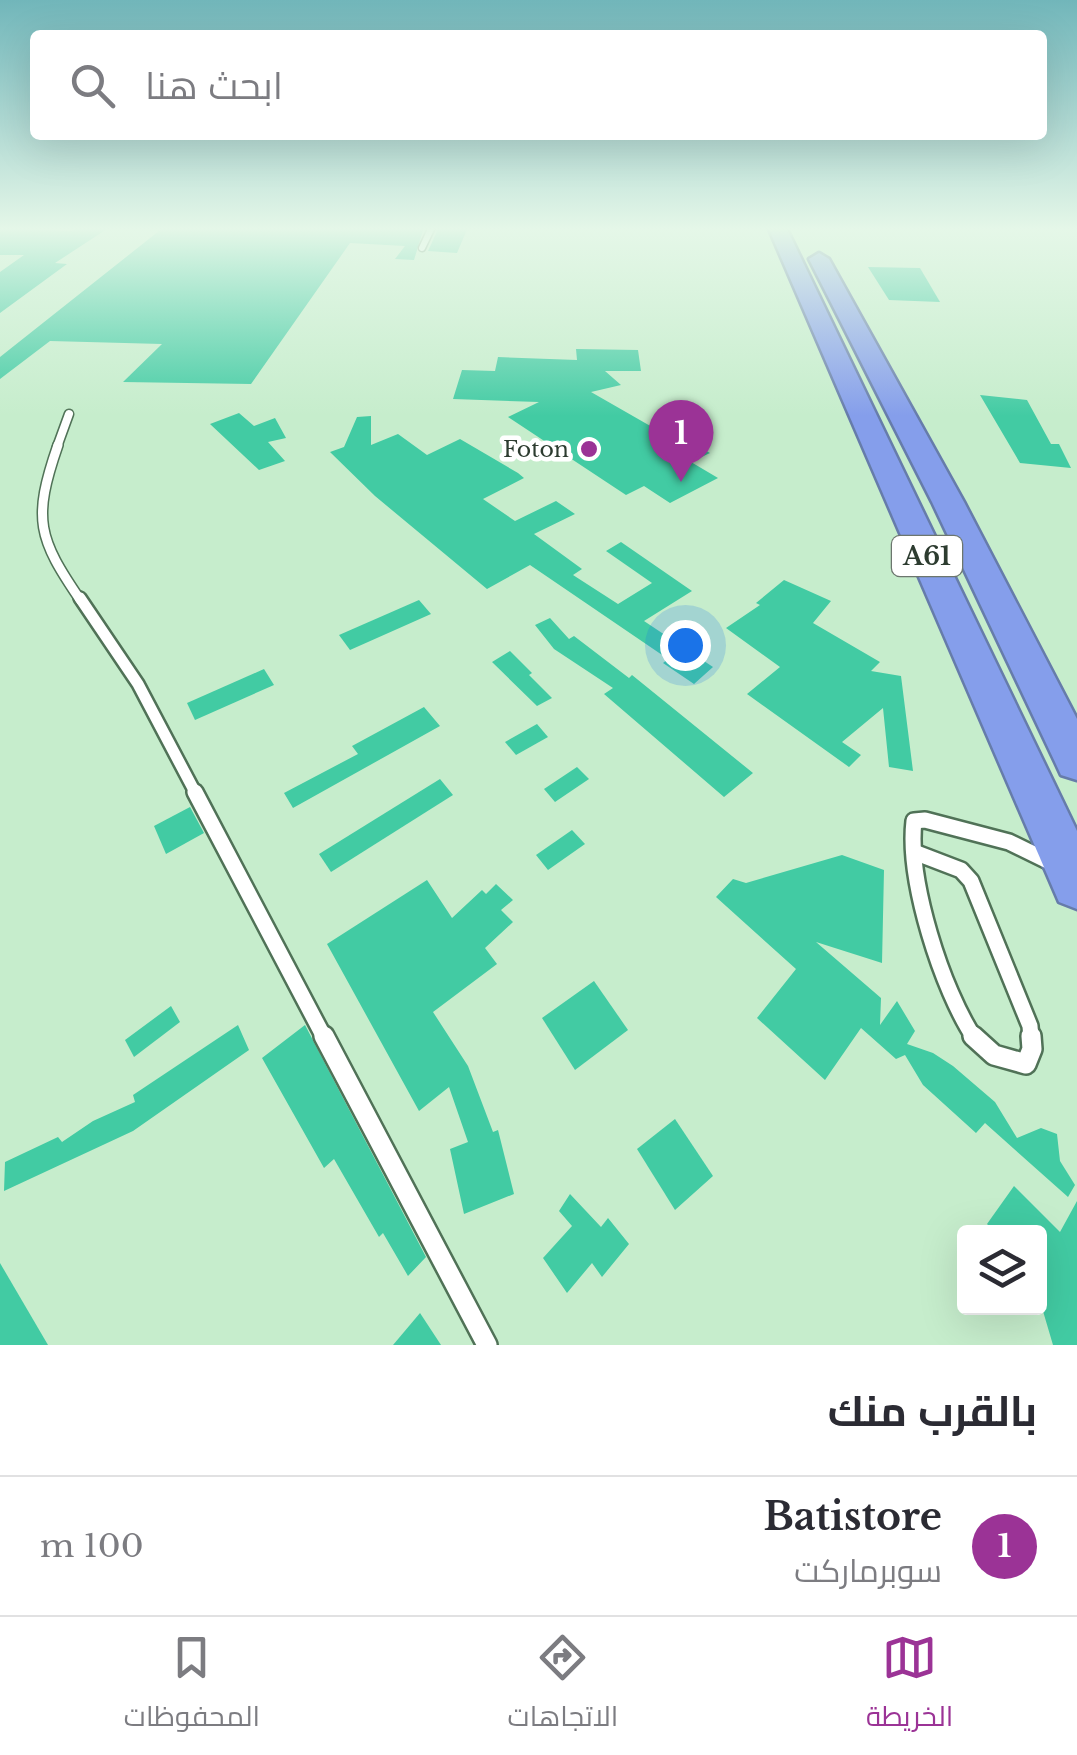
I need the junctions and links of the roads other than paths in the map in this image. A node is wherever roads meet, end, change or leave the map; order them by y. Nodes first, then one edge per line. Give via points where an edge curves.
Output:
1 (805, 290) edge
2 (836, 290) edge
3 (838, 290) edge
4 (838, 294) junction
5 (69, 414) dead end
6 (1077, 762) edge
7 (914, 852) junction
8 (1074, 879) edge
9 (487, 1345) edge

1 - 8 highway, A61
2 - 4 highway, A61
3 - 4 highway
4 - 6 highway, A61
5 - 9 lane via 51,465 42,524 49,553 138,684
7 - 7 lane via 932,936 958,1010 976,1042 1006,1062 1026,1064 1030,1026 971,880
7 - 8 lane via 910,828 924,820 1009,842

